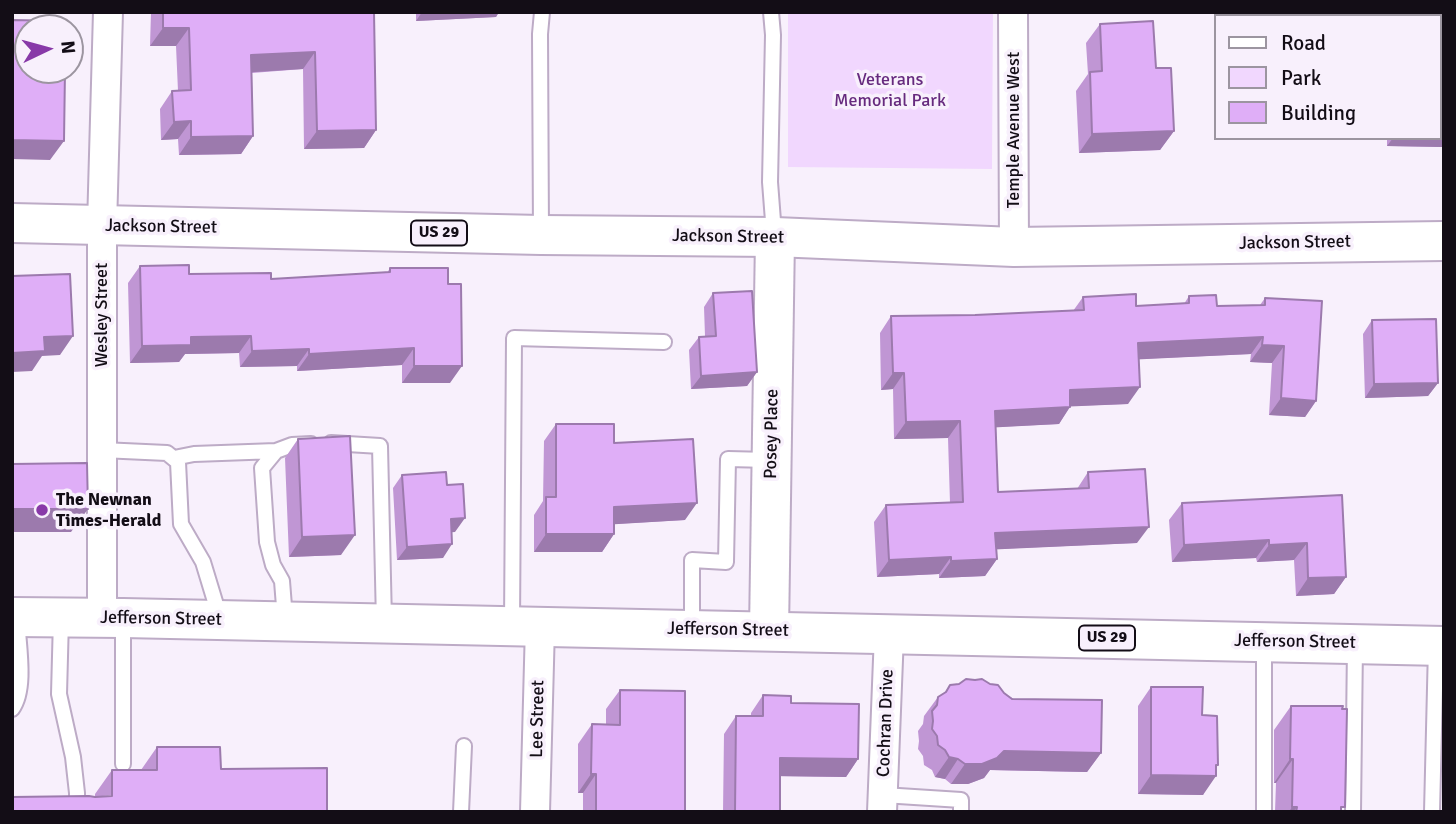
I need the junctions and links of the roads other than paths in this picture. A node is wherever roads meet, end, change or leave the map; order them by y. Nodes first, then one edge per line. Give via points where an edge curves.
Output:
1 (107, 12) edge
2 (542, 12) edge
3 (771, 12) edge
4 (1013, 12) edge
5 (12, 223) edge
6 (102, 226) junction
7 (541, 235) junction
8 (775, 237) junction
9 (1444, 241) edge
10 (1014, 247) junction
11 (664, 342) dead end
12 (102, 450) junction
13 (276, 451) junction
14 (174, 458) junction
15 (771, 460) junction
16 (15, 617) edge
17 (61, 617) junction
18 (113, 617) junction
19 (221, 620) junction
20 (285, 621) junction
21 (384, 623) junction
22 (526, 626) junction
23 (692, 629) junction
24 (769, 631) junction
25 (889, 634) junction
26 (1264, 642) junction
27 (1354, 643) junction
28 (1440, 645) edge
29 (12, 709) edge
30 (464, 746) dead end
31 (123, 764) dead end
32 (883, 804) edge
33 (77, 812) edge
34 (461, 812) edge
35 (535, 812) edge
36 (961, 812) edge
37 (1264, 812) edge
38 (1353, 812) edge
39 (1432, 812) edge

1 - 6 street, Wesley Street
2 - 7 lane
3 - 8 lane via 770,182
4 - 10 street, Temple Avenue West
5 - 6 main road, Jackson Street / US 29
6 - 7 main road, Jackson Street / US 29
6 - 12 street, Wesley Street
7 - 8 main road, Jackson Street / US 29
8 - 10 main road, Jackson Street / US 29
8 - 15 main road, Posey Place
9 - 10 main road, Jackson Street / US 29
11 - 22 lane via 513,338
12 - 14 lane via 167,453
12 - 18 street, Wesley Street
13 - 14 lane
13 - 20 lane via 261,468 267,542 282,581
13 - 21 lane via 292,445 380,446
14 - 19 lane via 178,462 181,524 203,562
15 - 23 lane via 728,459 726,562 692,560
15 - 24 main road, Posey Place
16 - 17 main road, Jefferson Street / US 29
16 - 29 lane via 20,688
17 - 18 main road, Jefferson Street / US 29
17 - 33 lane via 59,694 73,757
18 - 19 main road, Jefferson Street / US 29
18 - 31 lane
19 - 20 main road, Jefferson Street / US 29
20 - 21 main road, Jefferson Street / US 29
21 - 22 main road, Jefferson Street / US 29
22 - 23 main road, Jefferson Street / US 29
22 - 35 street, Lee Street
23 - 24 main road, Jefferson Street / US 29
24 - 25 main road, Jefferson Street / US 29
25 - 26 main road, Jefferson Street / US 29
25 - 32 street, Cochran Drive
26 - 27 main road, Jefferson Street / US 29
26 - 37 lane
27 - 28 main road, Jefferson Street / US 29
27 - 38 lane
28 - 39 lane
30 - 34 lane
32 - 36 lane via 961,800

